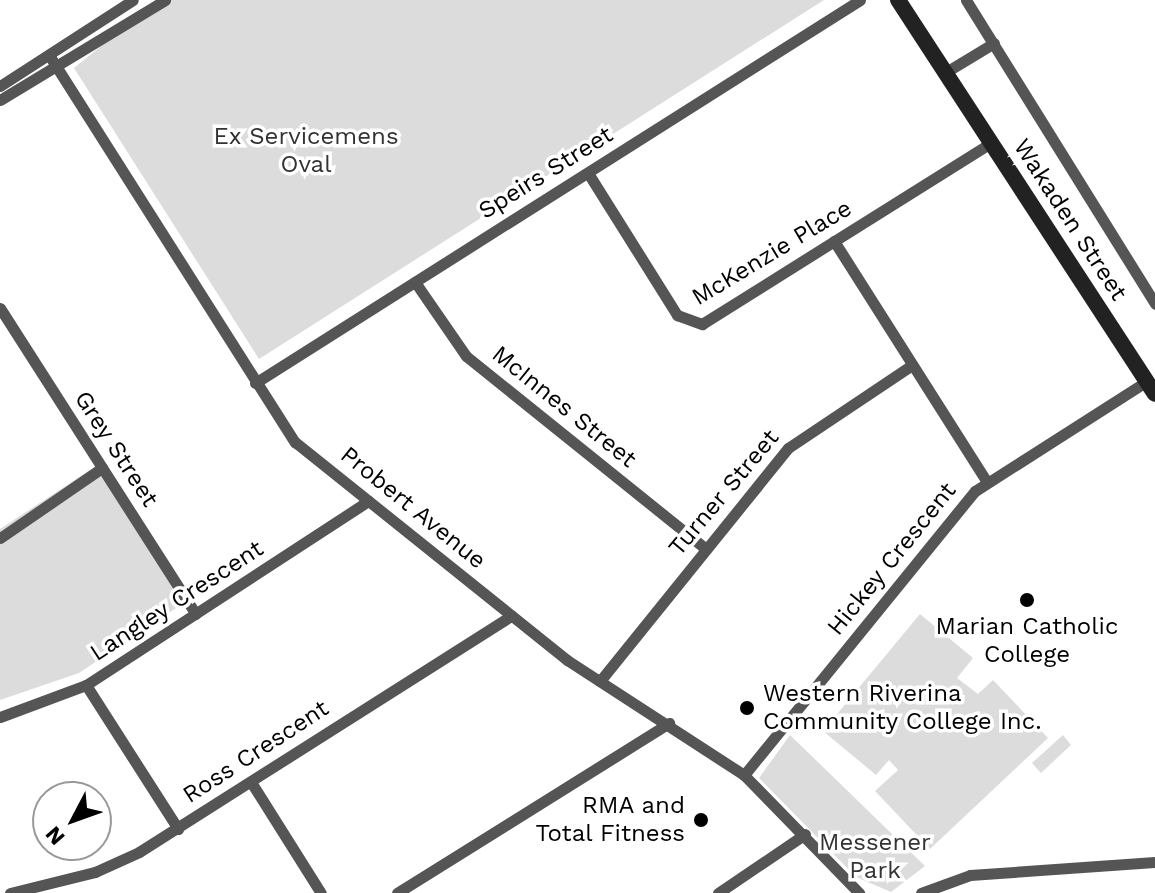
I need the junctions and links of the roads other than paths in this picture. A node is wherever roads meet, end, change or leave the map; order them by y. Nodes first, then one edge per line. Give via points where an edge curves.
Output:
1 (133, 0) edge
2 (165, 0) edge
3 (860, 0) edge
4 (898, 0) edge
5 (966, 0) edge
6 (994, 43) junction
7 (52, 61) junction
8 (946, 72) junction
9 (0, 86) edge
10 (0, 100) edge
11 (991, 143) junction
12 (588, 173) junction
13 (834, 241) junction
14 (415, 282) junction
15 (1155, 304) edge
16 (0, 308) edge
17 (912, 365) junction
18 (255, 383) junction
19 (1151, 388) edge
20 (102, 468) junction
21 (987, 482) junction
22 (368, 501) junction
23 (0, 538) edge
24 (705, 548) junction
25 (196, 614) junction
26 (511, 616) junction
27 (600, 681) junction
28 (86, 685) junction
29 (0, 717) edge
30 (669, 723) junction
31 (744, 775) junction
32 (251, 782) junction
33 (178, 829) junction
34 (805, 834) junction
35 (1155, 862) edge
36 (10, 893) edge
37 (321, 893) edge
38 (397, 893) edge
39 (718, 893) edge
40 (859, 893) edge
41 (921, 893) edge

1 - 7 street
2 - 7 street
3 - 12 street, Speirs Street
4 - 8 main road, Wakaden Street
5 - 6 street, Wakaden Street
6 - 8 street
6 - 15 street, Wakaden Street
7 - 9 street
7 - 10 street
7 - 18 street, Probert Avenue
8 - 11 main road, Wakaden Street
11 - 13 street, McKenzie Place
11 - 19 main road, Wakaden Street
12 - 13 street, McKenzie Place via 672,308 693,324
12 - 14 street, Speirs Street
13 - 17 street
14 - 18 street, Speirs Street
14 - 24 street, McInnes Street via 466,356
16 - 20 street, Grey Street
17 - 21 street
17 - 24 street, Turner Street via 788,448
18 - 22 street, Probert Avenue via 295,442
19 - 21 street, Hickey Crescent
20 - 23 street
20 - 25 street, Grey Street
21 - 31 street, Hickey Crescent
22 - 25 street, Langley Crescent
22 - 26 street, Probert Avenue
24 - 27 street, Turner Street
25 - 28 street, Langley Crescent
26 - 27 street, Probert Avenue
26 - 32 street, Ross Crescent
27 - 30 street, Probert Avenue
28 - 29 street, Langley Crescent
28 - 33 street
30 - 31 street, Probert Avenue
30 - 38 street
31 - 34 street, Probert Avenue
32 - 33 street, Ross Crescent
32 - 37 street
33 - 36 street, Ross Crescent via 95,872
34 - 39 street
34 - 40 street, Probert Avenue
35 - 41 street via 970,875

